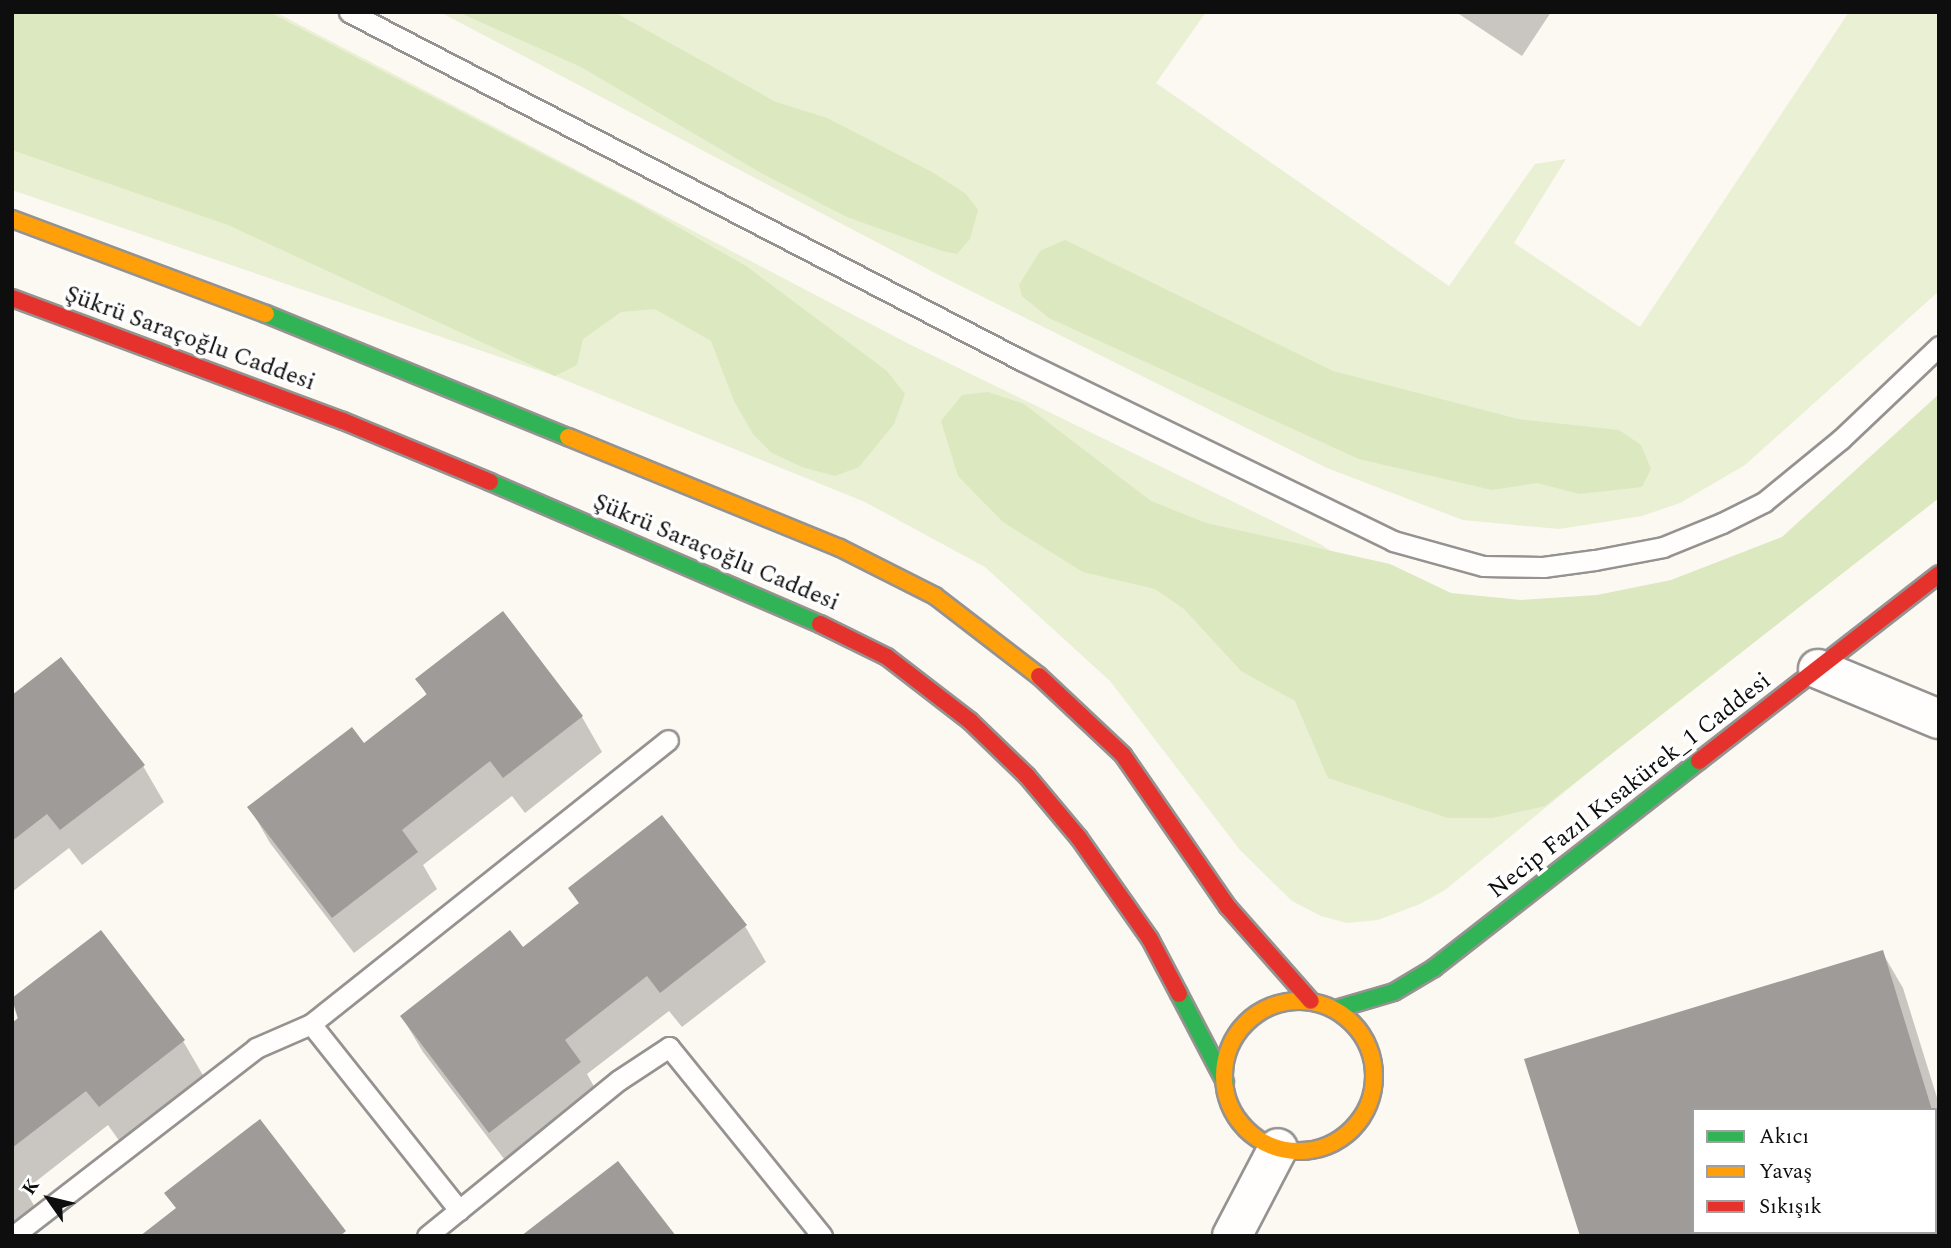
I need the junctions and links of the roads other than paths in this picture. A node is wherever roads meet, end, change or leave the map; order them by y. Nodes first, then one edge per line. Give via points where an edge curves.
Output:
1 (349, 12) edge
2 (12, 219) edge
3 (12, 298) edge
4 (1939, 346) edge
5 (1939, 574) edge
6 (1818, 669) junction
7 (1939, 719) edge
8 (668, 740) dead end
9 (1311, 1001) junction
10 (1336, 1009) junction
11 (311, 1024) junction
12 (1224, 1082) junction
13 (1278, 1148) junction
14 (458, 1210) junction
15 (13, 1236) edge
16 (427, 1236) edge
17 (822, 1236) edge
18 (1231, 1236) edge

1 - 4 lane via 1023,361 1393,541 1483,566 1543,567 1595,560 1663,547 1722,523 1764,502 1842,439
2 - 9 street via 258,312 827,543 935,596 1021,659 1123,755 1228,907
3 - 12 street, Şükrü Saraçoğlu Caddesi via 343,421 775,601 887,657 970,721 1027,776 1079,838 1150,939
5 - 6 street, Necip Fazıl Kısakürek_1 Caddesi
6 - 7 street
6 - 10 street, Necip Fazıl Kısakürek_1 Caddesi via 1434,968 1394,992
8 - 11 lane
9 - 10 street, Şükrü Saraçoğlu Caddesi
9 - 12 street, Şükrü Saraçoğlu Caddesi via 1271,1006 1253,1017 1229,1050
10 - 13 street, Şükrü Saraçoğlu Caddesi via 1362,1033 1371,1052 1374,1082 1366,1112 1353,1128 1328,1145 1298,1152
11 - 14 lane
11 - 15 lane via 256,1048
12 - 13 street, Şükrü Saraçoğlu Caddesi via 1232,1110 1243,1126
13 - 18 street
14 - 16 lane
14 - 17 lane via 619,1080 669,1047

